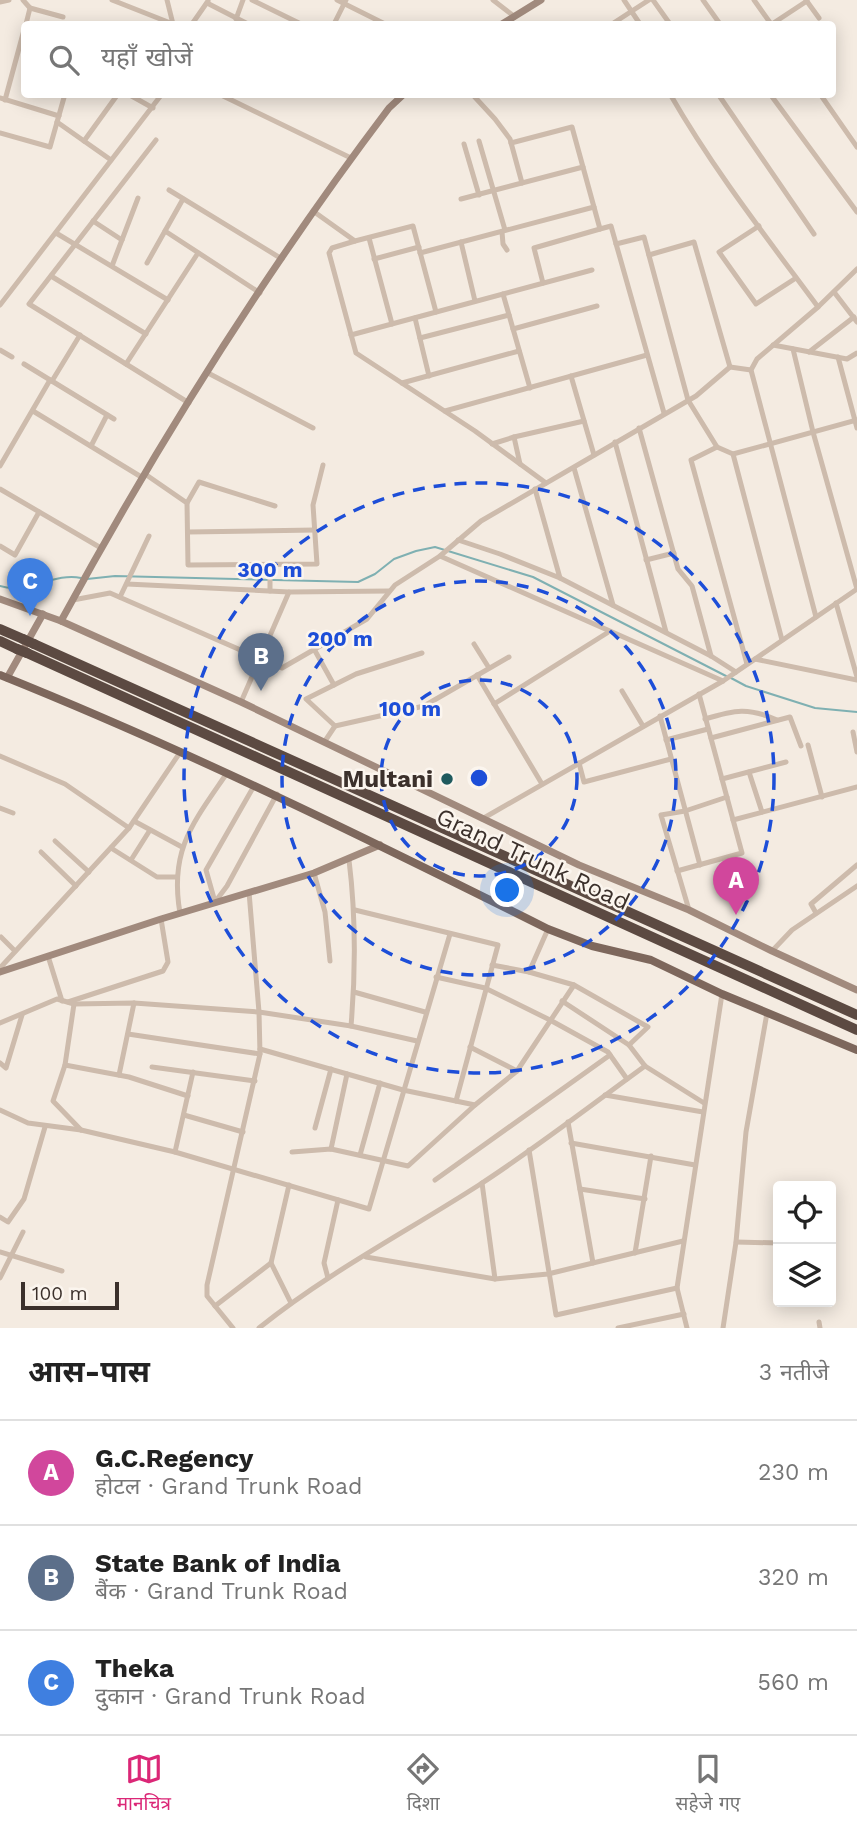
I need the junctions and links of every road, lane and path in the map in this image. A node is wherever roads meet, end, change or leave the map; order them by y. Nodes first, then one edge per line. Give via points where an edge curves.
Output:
1 (9, 0) edge
2 (23, 0) edge
3 (112, 0) edge
4 (167, 0) edge
5 (243, 0) edge
6 (252, 0) edge
7 (337, 0) edge
8 (493, 0) edge
9 (541, 0) edge
10 (624, 0) edge
11 (651, 0) edge
12 (703, 0) edge
13 (754, 0) edge
14 (806, 0) edge
15 (208, 1) edge
16 (0, 2) edge
17 (346, 2) edge
18 (128, 3) edge
19 (30, 8) junction
20 (632, 11) junction
21 (63, 17) dead end
22 (514, 17) junction
23 (819, 18) dead end
24 (236, 19) junction
25 (27, 21) edge
26 (167, 21) edge
27 (172, 21) edge
28 (194, 21) edge
29 (241, 21) edge
30 (295, 21) edge
31 (336, 21) edge
32 (380, 21) edge
33 (507, 21) edge
34 (617, 21) edge
35 (638, 21) edge
36 (668, 21) edge
37 (718, 21) edge
38 (770, 21) edge
39 (776, 21) edge
40 (21, 49) edge
41 (64, 98) edge
42 (115, 98) edge
43 (135, 98) edge
44 (159, 98) edge
45 (227, 98) edge
46 (238, 98) edge
47 (400, 98) edge
48 (476, 98) edge
49 (672, 98) edge
50 (721, 98) edge
51 (773, 98) edge
52 (823, 98) edge
53 (2, 99) edge
54 (236, 103) junction
55 (153, 108) junction
56 (58, 119) junction
57 (0, 134) edge
58 (848, 134) junction
59 (857, 139) edge
60 (156, 140) dead end
61 (84, 141) junction
62 (479, 141) dead end
63 (511, 143) junction
64 (464, 144) dead end
65 (857, 147) edge
66 (351, 158) junction
67 (110, 160) junction
68 (583, 167) junction
69 (522, 183) junction
70 (169, 190) dead end
71 (495, 190) junction
72 (478, 195) junction
73 (138, 198) dead end
74 (461, 199) dead end
75 (183, 200) junction
76 (594, 207) junction
77 (313, 211) junction
78 (857, 212) edge
79 (93, 221) junction
80 (759, 226) junction
81 (600, 229) junction
82 (165, 231) junction
83 (503, 231) junction
84 (56, 233) junction
85 (814, 234) dead end
86 (369, 238) junction
87 (122, 240) junction
88 (355, 241) junction
89 (461, 242) junction
90 (76, 244) junction
91 (616, 244) junction
92 (420, 250) junction
93 (507, 250) dead end
94 (198, 253) junction
95 (649, 255) junction
96 (282, 259) junction
97 (374, 259) junction
98 (147, 264) dead end
99 (112, 266) junction
100 (592, 270) dead end
101 (857, 270) edge
102 (51, 276) junction
103 (796, 278) junction
104 (543, 283) junction
105 (834, 292) junction
106 (260, 293) junction
107 (503, 294) junction
108 (167, 300) junction
109 (475, 301) junction
110 (0, 305) edge
111 (597, 306) dead end
112 (818, 307) junction
113 (436, 312) junction
114 (509, 315) junction
115 (415, 318) junction
116 (855, 319) edge
117 (392, 324) junction
118 (513, 329) junction
119 (145, 334) junction
120 (80, 335) junction
121 (351, 335) junction
122 (420, 338) junction
123 (773, 345) junction
124 (0, 349) edge
125 (793, 349) junction
126 (519, 351) junction
127 (809, 352) junction
128 (857, 352) edge
129 (648, 355) junction
130 (12, 356) dead end
131 (838, 357) junction
132 (24, 364) dead end
133 (126, 364) junction
134 (730, 367) junction
135 (751, 370) junction
136 (208, 373) junction
137 (429, 376) junction
138 (571, 376) junction
139 (51, 381) junction
140 (402, 383) junction
141 (530, 388) junction
142 (688, 400) junction
143 (189, 402) junction
144 (33, 411) junction
145 (445, 411) junction
146 (664, 414) junction
147 (107, 415) junction
148 (114, 419) dead end
149 (856, 420) edge
150 (584, 421) junction
151 (313, 428) dead end
152 (639, 428) junction
153 (857, 428) edge
154 (813, 432) junction
155 (514, 437) junction
156 (615, 442) junction
157 (770, 443) junction
158 (492, 444) junction
159 (91, 446) junction
160 (717, 447) junction
161 (733, 453) junction
162 (594, 455) junction
163 (520, 464) junction
164 (323, 465) dead end
165 (0, 466) edge
166 (573, 468) junction
167 (144, 476) junction
168 (546, 483) junction
169 (0, 489) edge
170 (536, 489) junction
171 (187, 503) junction
172 (275, 506) dead end
173 (39, 512) junction
174 (315, 530) junction
175 (188, 532) junction
176 (149, 537) dead end
177 (458, 540) junction
178 (0, 546) edge
179 (101, 548) junction
180 (674, 553) junction
181 (441, 554) junction
182 (646, 560) junction
183 (270, 565) junction
184 (559, 578) junction
185 (128, 582) junction
186 (270, 588) junction
187 (857, 589) edge
188 (390, 591) junction
189 (289, 592) junction
190 (120, 597) junction
191 (0, 599) edge
192 (73, 600) junction
193 (836, 603) junction
194 (613, 605) junction
195 (43, 614) junction
196 (816, 617) junction
197 (61, 621) junction
198 (0, 629) edge
199 (607, 633) dead end
200 (666, 633) junction
201 (782, 640) junction
202 (0, 641) edge
203 (474, 644) dead end
204 (314, 649) junction
205 (422, 653) dead end
206 (710, 656) junction
207 (509, 657) dead end
208 (260, 658) junction
209 (755, 659) junction
210 (747, 664) junction
211 (489, 668) junction
212 (734, 673) junction
213 (4, 676) edge
214 (477, 676) junction
215 (857, 678) edge
216 (724, 680) junction
217 (334, 685) junction
218 (622, 691) dead end
219 (699, 694) junction
220 (240, 702) junction
221 (494, 704) junction
222 (660, 716) junction
223 (705, 719) junction
224 (776, 720) junction
225 (335, 726) junction
226 (643, 726) junction
227 (708, 729) junction
228 (853, 732) dead end
229 (711, 738) junction
230 (666, 740) junction
231 (325, 741) junction
232 (808, 744) dead end
233 (801, 746) dead end
234 (181, 751) junction
235 (857, 752) edge
236 (0, 756) edge
237 (671, 759) junction
238 (786, 762) dead end
239 (579, 763) junction
240 (749, 772) junction
241 (227, 773) junction
242 (722, 779) junction
243 (542, 785) junction
244 (254, 786) junction
245 (857, 788) edge
246 (277, 794) junction
247 (727, 797) junction
248 (822, 797) junction
249 (0, 808) edge
250 (685, 811) junction
251 (762, 812) junction
252 (13, 813) dead end
253 (482, 819) junction
254 (733, 820) junction
255 (134, 821) junction
256 (128, 828) junction
257 (150, 830) junction
258 (55, 841) dead end
259 (380, 845) junction
260 (182, 847) junction
261 (111, 848) junction
262 (41, 852) dead end
263 (131, 860) junction
264 (349, 860) junction
265 (700, 864) junction
266 (857, 865) edge
267 (677, 871) junction
268 (89, 872) junction
269 (314, 873) junction
270 (177, 877) junction
271 (76, 886) junction
272 (857, 886) edge
273 (248, 892) junction
274 (215, 902) junction
275 (689, 909) junction
276 (355, 910) junction
277 (180, 913) junction
278 (816, 913) junction
279 (161, 919) junction
280 (548, 929) junction
281 (450, 934) junction
282 (1, 937) edge
283 (15, 951) junction
284 (772, 951) junction
285 (48, 956) junction
286 (330, 961) dead end
287 (492, 965) junction
288 (0, 970) edge
289 (529, 972) junction
290 (436, 977) junction
291 (573, 985) junction
292 (485, 988) junction
293 (857, 990) edge
294 (354, 992) junction
295 (722, 994) junction
296 (64, 1001) junction
297 (562, 1001) junction
298 (134, 1003) junction
299 (74, 1004) junction
300 (259, 1012) junction
301 (425, 1012) junction
302 (767, 1013) junction
303 (22, 1015) junction
304 (857, 1015) edge
305 (550, 1020) junction
306 (0, 1023) edge
307 (351, 1026) junction
308 (857, 1030) edge
309 (128, 1034) junction
310 (417, 1041) junction
311 (629, 1045) junction
312 (470, 1047) junction
313 (857, 1050) edge
314 (260, 1051) junction
315 (610, 1055) junction
316 (0, 1063) edge
317 (65, 1065) junction
318 (645, 1066) junction
319 (152, 1067) dead end
320 (331, 1069) junction
321 (517, 1071) junction
322 (193, 1072) junction
323 (347, 1074) junction
324 (119, 1075) junction
325 (627, 1079) junction
326 (255, 1081) junction
327 (380, 1083) junction
328 (403, 1090) junction
329 (605, 1095) junction
330 (188, 1096) junction
331 (456, 1101) junction
332 (704, 1103) junction
333 (475, 1105) junction
334 (0, 1110) edge
335 (703, 1112) junction
336 (184, 1115) junction
337 (568, 1122) junction
338 (45, 1126) junction
339 (315, 1128) dead end
340 (81, 1130) junction
341 (243, 1132) junction
342 (572, 1143) junction
343 (331, 1149) junction
344 (529, 1150) junction
345 (175, 1152) junction
346 (292, 1153) dead end
347 (360, 1155) junction
348 (651, 1156) junction
349 (383, 1160) junction
350 (695, 1165) junction
351 (234, 1168) junction
352 (435, 1180) dead end
353 (482, 1183) junction
354 (289, 1185) junction
355 (580, 1189) junction
356 (645, 1199) junction
357 (338, 1200) junction
358 (0, 1217) edge
359 (23, 1232) dead end
360 (683, 1241) junction
361 (736, 1242) junction
362 (773, 1242) edge
363 (0, 1252) edge
364 (635, 1253) junction
365 (13, 1254) junction
366 (365, 1257) junction
367 (271, 1263) junction
368 (593, 1263) junction
369 (62, 1271) dead end
370 (548, 1274) junction
371 (328, 1278) junction
372 (0, 1279) edge
373 (495, 1279) junction
374 (677, 1288) junction
375 (291, 1303) junction
376 (215, 1306) junction
377 (684, 1314) junction
378 (233, 1328) edge
379 (259, 1328) edge
380 (618, 1328) edge
381 (687, 1328) edge
382 (723, 1328) edge

1 - 16 street
2 - 19 street
3 - 18 street
4 - 27 street
5 - 24 street
6 - 30 street
7 - 17 street
8 - 22 street
9 - 22 street
10 - 20 street
11 - 20 street
11 - 36 street
12 - 37 street
13 - 38 street
14 - 23 street
14 - 39 street
15 - 24 street
15 - 28 street
17 - 31 street
17 - 32 street
18 - 26 street
19 - 21 street
19 - 25 street
20 - 34 street
20 - 35 street
22 - 33 street
24 - 29 street
40 - 53 street
41 - 56 street
42 - 61 street
43 - 55 street
44 - 55 street
45 - 54 street
46 - 54 street
47 - 66 street
48 - 63 street
49 - 80 street
50 - 85 street
51 - 78 street
52 - 58 street
53 - 56 street
54 - 66 street
55 - 67 street
56 - 57 street via 50,147
56 - 61 street
58 - 59 street
58 - 65 street
60 - 79 street
61 - 67 street
62 - 71 street
63 - 68 street via 572,127
63 - 69 street
64 - 72 street
66 - 77 street
67 - 84 street
68 - 69 street
68 - 76 street
69 - 71 street
70 - 75 street
71 - 72 street
71 - 83 street
72 - 74 street
73 - 87 street
75 - 82 street
75 - 96 street
76 - 81 street
76 - 83 street
77 - 88 street
77 - 96 street
79 - 87 street
79 - 90 street
80 - 103 street
80 - 103 street via 719,252 756,304
81 - 91 street via 611,226
81 - 104 street via 534,248
82 - 94 street
82 - 98 street
83 - 89 street
83 - 93 street
84 - 90 street
84 - 110 street
86 - 88 street
86 - 92 street via 413,226
86 - 97 street
87 - 99 street
88 - 121 street via 329,253
89 - 92 street
89 - 109 street
90 - 99 street
90 - 102 street
91 - 95 street via 645,237
91 - 129 street
92 - 97 street
92 - 113 street
94 - 106 street
94 - 108 street
95 - 134 street via 694,242
95 - 142 street
96 - 106 street
97 - 117 street
99 - 108 street
100 - 104 street
101 - 105 street
102 - 119 street
102 - 120 street via 29,304
103 - 112 street
104 - 107 street
105 - 112 street
105 - 116 street
106 - 136 street
107 - 109 street
107 - 114 street
108 - 119 street
109 - 113 street
111 - 118 street
112 - 123 street
113 - 115 street
114 - 118 street
114 - 122 street
115 - 117 street
115 - 122 street
116 - 127 street
117 - 121 street
118 - 126 street
119 - 133 street
120 - 133 street
120 - 139 street
121 - 140 street via 356,353
122 - 137 street
123 - 125 street
123 - 135 street
124 - 130 street
125 - 127 street
125 - 154 street
126 - 137 street
126 - 141 street
127 - 131 street
128 - 131 street via 848,359
129 - 138 street
129 - 146 street
131 - 149 street
132 - 139 street
133 - 143 street
134 - 135 street
134 - 142 street
135 - 157 street
136 - 143 street
136 - 151 street
137 - 140 street
138 - 141 street
138 - 150 street
139 - 144 street
139 - 147 street
140 - 145 street
141 - 145 street
142 - 146 street
142 - 160 street
143 - 167 street
144 - 159 street
144 - 165 street
145 - 158 street
146 - 152 street
147 - 148 street
147 - 159 street
149 - 153 street
149 - 154 street
150 - 155 street
150 - 162 street
152 - 156 street
152 - 180 street
154 - 157 street
154 - 187 street
155 - 158 street
155 - 163 street
156 - 162 street
156 - 182 street
157 - 161 street
157 - 196 street
158 - 163 street
159 - 167 street
160 - 161 street
160 - 210 street via 691,460
161 - 201 street
162 - 166 street
163 - 168 street
164 - 174 street via 313,505
166 - 168 street
166 - 194 street
167 - 171 street
167 - 179 street
168 - 170 street
169 - 173 street
170 - 177 street
170 - 184 street
171 - 172 street via 200,482
171 - 175 street
173 - 178 street via 15,555
173 - 179 street
174 - 175 street
174 - 183 street via 317,564
175 - 183 street via 188,565
176 - 185 street
177 - 181 street
177 - 184 street
179 - 192 street
180 - 182 street
180 - 206 street via 678,569 692,586
181 - 188 street
181 - 216 street
182 - 200 street
183 - 186 street
184 - 194 street
185 - 186 street
185 - 190 street
186 - 189 street
187 - 193 street
188 - 189 street
188 - 204 street via 368,619
189 - 208 street
190 - 192 street via 110,593
190 - 208 street
191 - 195 street
192 - 197 street
193 - 196 street
193 - 215 street
194 - 200 street
195 - 197 street
195 - 213 street
196 - 201 street
197 - 220 street
198 - 304 highway, Grand Trunk Road, bridge
199 - 221 street
200 - 206 street
201 - 209 street
202 - 308 highway, Grand Trunk Road, bridge
203 - 211 street
204 - 208 street via 282,667
204 - 217 street
205 - 217 street
206 - 212 street
207 - 211 street
208 - 220 street
209 - 210 street
209 - 215 street
210 - 212 street
211 - 214 street
212 - 216 street
213 - 234 main road
214 - 221 street
214 - 225 street via 424,706
216 - 219 street
217 - 225 street via 306,699
218 - 226 street
219 - 222 street
219 - 223 street
220 - 231 street
221 - 243 street
222 - 226 street
222 - 230 street
223 - 224 street via 744,709
223 - 227 street
224 - 229 street
224 - 233 street via 790,717
225 - 231 street
226 - 239 street
227 - 229 street
227 - 230 street
228 - 235 street
229 - 242 street
230 - 237 street
231 - 253 street
232 - 248 street
234 - 241 main road
234 - 255 street
236 - 256 street via 65,784
237 - 239 street via 584,782
237 - 250 street
238 - 240 street
239 - 243 street
240 - 242 street
240 - 251 street
241 - 244 main road
241 - 260 street
242 - 247 street
243 - 253 street
244 - 246 main road
244 - 274 street via 206,870
245 - 248 street
246 - 259 main road
246 - 274 street
247 - 250 street
247 - 254 street
248 - 251 street
249 - 252 street
250 - 265 street
250 - 267 street via 661,815
251 - 254 street
253 - 275 street via 579,865
254 - 265 street via 742,853
255 - 256 street
255 - 257 street
256 - 261 street
257 - 260 street
257 - 263 street
258 - 268 street
259 - 264 street
259 - 280 main road
260 - 270 street
261 - 263 street
261 - 268 street
262 - 271 street
263 - 270 street via 157,877
264 - 269 street
264 - 276 street
265 - 267 street
266 - 278 street via 811,904
267 - 275 street
268 - 271 street
269 - 273 street
269 - 286 street via 325,912
270 - 277 street
271 - 283 street
272 - 278 street
273 - 274 street
273 - 300 street
274 - 277 street
275 - 284 street
276 - 281 street
276 - 294 street
277 - 279 street
278 - 284 street
279 - 285 street
279 - 296 street via 168,962 163,971
280 - 289 street
280 - 295 main road via 592,946 651,960
281 - 287 street via 498,946
281 - 290 street
282 - 283 street
283 - 288 street
284 - 293 street
285 - 288 street
285 - 296 street
287 - 289 street
287 - 292 street
289 - 291 street
290 - 292 street
290 - 301 street
291 - 297 street
291 - 311 street via 648,1027
292 - 305 street
292 - 312 street
294 - 301 street
294 - 307 street
295 - 302 main road
295 - 332 street
296 - 299 street
296 - 303 street via 57,999
297 - 305 street
297 - 311 street
298 - 299 street
298 - 300 street
298 - 309 street
299 - 317 street
300 - 307 street
300 - 314 street
301 - 310 street
302 - 313 main road
302 - 361 street via 746,1132
303 - 306 street
303 - 316 street via 6,1068
305 - 315 street
305 - 321 street
307 - 310 street
309 - 314 street
309 - 324 street
310 - 328 street
311 - 318 street
312 - 321 street
312 - 331 street
314 - 320 street
314 - 326 street
315 - 325 street
315 - 352 street
317 - 324 street
317 - 340 street via 53,1101
318 - 325 street
318 - 332 street
319 - 322 street
320 - 323 street
320 - 339 street
321 - 333 street
322 - 326 street
322 - 330 street
323 - 327 street
323 - 343 street
324 - 330 street
325 - 329 street
326 - 341 street
327 - 328 street
327 - 347 street
328 - 331 street
328 - 349 street
329 - 335 street
329 - 337 street
330 - 336 street
331 - 333 street
332 - 335 street
333 - 349 street via 408,1166
334 - 338 street
335 - 350 street
336 - 341 street
336 - 345 street
337 - 342 street
337 - 344 street
338 - 340 street
338 - 358 street via 24,1199 8,1222
340 - 345 street
341 - 351 street
342 - 348 street
342 - 355 street
343 - 346 street
343 - 347 street
344 - 353 street
344 - 370 street
345 - 351 street
347 - 349 street
348 - 350 street
348 - 356 street
349 - 357 street via 369,1209
350 - 360 street
351 - 354 street
351 - 376 street via 207,1285 207,1296
353 - 366 street
353 - 373 street
354 - 357 street
354 - 367 street
355 - 356 street
355 - 368 street
356 - 364 street
357 - 371 street via 324,1264
359 - 365 street
360 - 364 street
360 - 374 street
361 - 362 street
361 - 382 street
363 - 365 street
364 - 368 street
365 - 369 street
365 - 372 street
366 - 371 street
366 - 373 street
367 - 375 street
367 - 376 street
368 - 370 street
370 - 373 street
370 - 374 street via 555,1315
371 - 375 street
374 - 377 street
375 - 379 street
376 - 378 street
377 - 380 street
377 - 381 street

